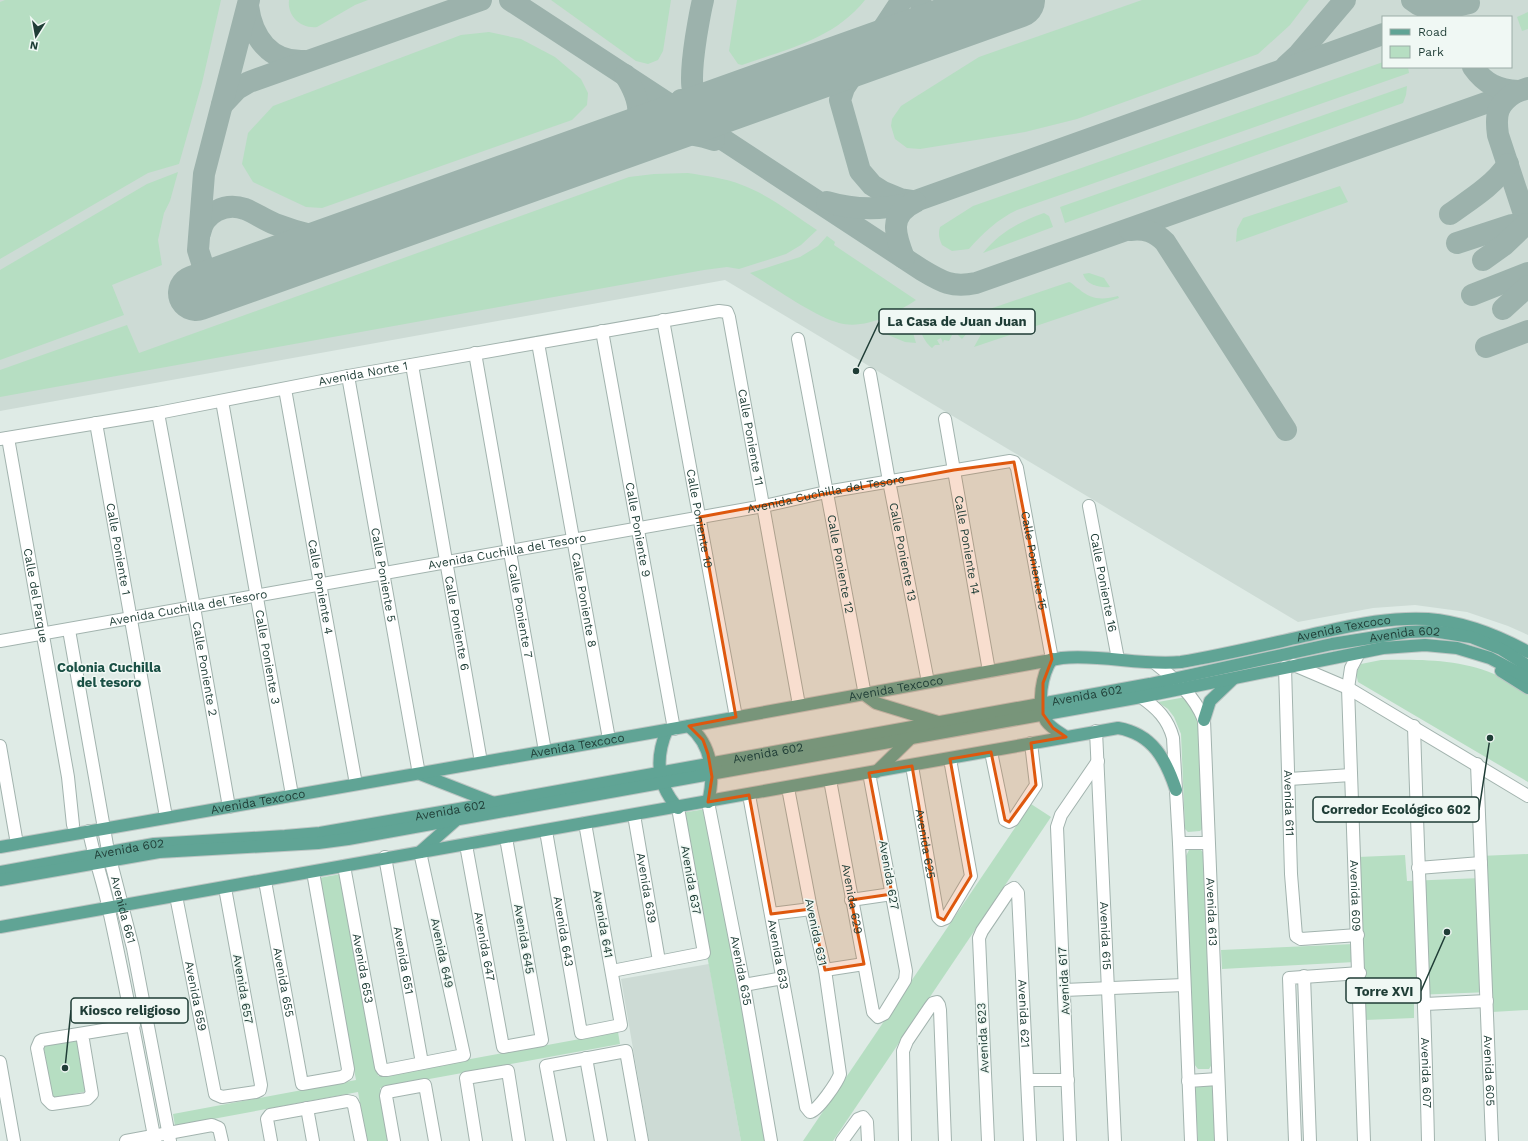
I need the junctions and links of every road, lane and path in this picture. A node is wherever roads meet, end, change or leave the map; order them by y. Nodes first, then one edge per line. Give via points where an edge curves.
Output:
1 (727, 312) joint
2 (663, 320) junction
3 (602, 331) junction
4 (798, 339) dead end
5 (538, 343) junction
6 (475, 353) junction
7 (412, 365) junction
8 (870, 374) dead end
9 (348, 376) junction
10 (285, 389) junction
11 (222, 401) junction
12 (158, 413) junction
13 (945, 419) dead end
14 (96, 423) junction
15 (4, 438) edge
16 (1014, 462) joint
17 (954, 470) junction
18 (889, 481) junction
19 (826, 492) junction
20 (764, 506) junction
21 (1089, 506) dead end
22 (700, 517) junction
23 (636, 528) junction
24 (573, 538) junction
25 (509, 550) junction
26 (446, 562) junction
27 (384, 573) junction
28 (321, 585) junction
29 (256, 596) junction
30 (194, 607) junction
31 (130, 618) junction
32 (69, 630) junction
33 (43, 634) junction
34 (0, 641) edge
35 (1528, 652) edge
36 (1359, 653) junction
37 (1478, 653) junction
38 (1118, 659) junction
39 (1052, 660) junction
40 (1155, 663) junction
41 (1290, 666) junction
42 (1528, 666) edge
43 (989, 671) junction
44 (1234, 678) junction
45 (1528, 678) edge
46 (1175, 679) junction
47 (928, 682) junction
48 (1184, 688) junction
49 (1348, 688) junction
50 (1528, 688) edge
51 (865, 695) junction
52 (1141, 697) junction
53 (799, 705) junction
54 (1043, 709) junction
55 (736, 717) junction
56 (1204, 720) junction
57 (941, 722) junction
58 (689, 726) junction
59 (1414, 726) junction
60 (670, 729) junction
61 (1096, 732) junction
62 (912, 737) junction
63 (1066, 737) junction
64 (609, 739) junction
65 (1031, 743) junction
66 (0, 746) edge
67 (545, 751) junction
68 (991, 752) junction
69 (950, 758) junction
70 (1098, 761) junction
71 (482, 762) junction
72 (1477, 764) junction
73 (912, 766) junction
74 (711, 769) junction
75 (873, 772) junction
76 (419, 774) junction
77 (1351, 775) junction
78 (661, 778) junction
79 (1289, 778) junction
80 (830, 780) junction
81 (356, 784) junction
82 (788, 788) junction
83 (1176, 790) junction
84 (292, 795) junction
85 (748, 795) junction
86 (1528, 796) edge
87 (708, 802) junction
88 (494, 803) junction
89 (229, 807) junction
90 (678, 808) junction
91 (634, 814) junction
92 (166, 817) junction
93 (456, 820) junction
94 (585, 823) junction
95 (74, 825) dead end
96 (104, 828) junction
97 (89, 831) junction
98 (546, 831) junction
99 (506, 838) junction
100 (1179, 843) junction
101 (1208, 843) junction
102 (18, 844) junction
103 (466, 845) junction
104 (0, 847) edge
105 (420, 852) junction
106 (109, 856) junction
107 (385, 857) junction
108 (95, 859) junction
109 (1481, 863) junction
110 (344, 866) junction
111 (1418, 868) junction
112 (0, 872) edge
113 (313, 872) junction
114 (0, 880) edge
115 (265, 881) junction
116 (225, 888) junction
117 (1014, 888) joint
118 (892, 894) junction
119 (176, 896) junction
120 (851, 900) junction
121 (123, 906) junction
122 (109, 908) junction
123 (811, 909) junction
124 (771, 914) junction
125 (0, 927) edge
126 (1358, 935) junction
127 (660, 961) junction
128 (864, 964) junction
129 (825, 970) junction
130 (612, 971) junction
131 (1360, 972) junction
132 (1304, 976) junction
133 (783, 978) junction
134 (744, 985) junction
135 (1184, 985) junction
136 (1107, 988) junction
137 (1064, 990) junction
138 (1486, 1001) junction
139 (1425, 1004) junction
140 (878, 1017) joint
141 (134, 1025) junction
142 (621, 1025) joint
143 (82, 1034) junction
144 (503, 1047) joint
145 (586, 1058) junction
146 (0, 1062) edge
147 (422, 1063) junction
148 (1218, 1079) junction
149 (1028, 1080) junction
150 (1068, 1080) junction
151 (1188, 1081) junction
152 (216, 1096) joint
153 (307, 1108) junction
154 (810, 1112) joint
155 (170, 1137) edge
156 (155, 1139) edge
157 (1189, 1139) edge
158 (14, 1141) edge
159 (126, 1141) edge
160 (222, 1141) edge
161 (271, 1141) edge
162 (313, 1141) edge
163 (361, 1141) edge
164 (394, 1141) edge
165 (435, 1141) edge
166 (476, 1141) edge
167 (519, 1141) edge
168 (560, 1141) edge
169 (601, 1141) edge
170 (642, 1141) edge
171 (771, 1141) edge
172 (842, 1141) edge
173 (868, 1141) edge
174 (905, 1141) edge
175 (945, 1141) edge
176 (988, 1141) edge
177 (1030, 1141) edge
178 (1070, 1141) edge
179 (1114, 1141) edge
180 (1221, 1141) edge
181 (1295, 1141) edge
182 (1310, 1141) edge
183 (1364, 1141) edge
184 (1428, 1141) edge
185 (1492, 1141) edge

1 - 2 street, Avenida Norte 1
1 - 20 street, Calle Poniente 11
2 - 3 street, Avenida Norte 1
2 - 22 street, Calle Poniente 10
3 - 5 street, Avenida Norte 1
3 - 23 street, Calle Poniente 9
4 - 19 street, Calle Poniente 12
5 - 6 street, Avenida Norte 1
5 - 24 street, Calle Poniente 8
6 - 7 street, Avenida Norte 1
6 - 25 street, Calle Poniente 7
7 - 9 street, Avenida Norte 1
7 - 26 street, Calle Poniente 6
8 - 18 street, Calle Poniente 13
9 - 10 street, Avenida Norte 1
9 - 27 street, Calle Poniente 5
10 - 11 street, Avenida Norte 1
10 - 28 street, Calle Poniente 4
11 - 12 street, Avenida Norte 1
11 - 29 street, Calle Poniente 3
12 - 14 street, Avenida Norte 1
12 - 30 street, Calle Poniente 2
13 - 17 street, Calle Poniente 14
14 - 15 street, Avenida Norte 1
14 - 31 street, Calle Poniente 1
15 - 33 street, Calle del Parque
16 - 17 street, Avenida Cuchilla del Tesoro via 1006,461
16 - 39 street, Calle Poniente 15
17 - 18 street, Avenida Cuchilla del Tesoro
17 - 43 street, Calle Poniente 14
18 - 19 street, Avenida Cuchilla del Tesoro
18 - 47 street, Calle Poniente 13
19 - 20 street, Avenida Cuchilla del Tesoro
19 - 51 street, Calle Poniente 12
20 - 22 street, Avenida Cuchilla del Tesoro
20 - 53 street, Calle Poniente 11
21 - 38 street, Calle Poniente 16
22 - 23 street, Avenida Cuchilla del Tesoro
22 - 55 street, Calle Poniente 10
23 - 24 street, Avenida Cuchilla del Tesoro
23 - 60 street, Calle Poniente 9
24 - 25 street, Avenida Cuchilla del Tesoro
24 - 64 street, Calle Poniente 8
25 - 26 street, Avenida Cuchilla del Tesoro
25 - 67 street, Calle Poniente 7
26 - 27 street, Avenida Cuchilla del Tesoro
26 - 71 street, Calle Poniente 6
27 - 28 street, Avenida Cuchilla del Tesoro
27 - 76 street, Calle Poniente 5
28 - 29 street, Avenida Cuchilla del Tesoro
28 - 81 street, Calle Poniente 4
29 - 30 street, Avenida Cuchilla del Tesoro
29 - 84 street, Calle Poniente 3
30 - 31 street, Avenida Cuchilla del Tesoro
30 - 89 street, Calle Poniente 2
31 - 32 street, Avenida Cuchilla del Tesoro
31 - 92 street, Calle Poniente 1
32 - 33 street, Avenida Cuchilla del Tesoro
32 - 96 street, Avenida 661
33 - 34 street, Avenida Cuchilla del Tesoro
33 - 95 street, Calle del Parque
35 - 40 main road, Avenida Texcoco via 1491,634 1461,624 1429,619 1397,619 1365,623 1189,661
36 - 37 main road, Avenida 602 via 1383,648 1425,645
36 - 41 main road, Avenida 602
36 - 49 street, Avenida 609 via 1351,668
37 - 45 main road, Avenida 602 via 1501,662
37 - 50 main road, Avenida 602 via 1498,670
38 - 39 main road, Avenida Texcoco via 1086,656
38 - 40 main road, Avenida Texcoco
39 - 43 main road, Avenida Texcoco
39 - 54 main road via 1043,683
40 - 46 street
41 - 44 main road, Avenida 602
41 - 49 street
41 - 79 street, Avenida 611
42 - 46 main road, Avenida 602 via 1481,640 1445,632 1420,631 1332,644
43 - 47 main road, Avenida Texcoco
44 - 48 main road, Avenida 602
44 - 56 main road via 1210,701
46 - 48 street, Avenida 613
46 - 54 main road, Avenida 602
47 - 51 main road, Avenida Texcoco
48 - 52 main road, Avenida 602
48 - 56 street, Avenida 613
49 - 59 street
49 - 77 street, Avenida 609
51 - 53 main road, Avenida Texcoco
51 - 57 main road via 876,703
52 - 54 main road, Avenida 602
52 - 83 street via 1160,711 1170,726
53 - 55 main road, Avenida Texcoco
54 - 57 main road, Avenida 602
54 - 62 main road, Avenida 602
54 - 63 main road via 1053,728
55 - 58 main road, Avenida Texcoco
56 - 101 street, Avenida 613
57 - 74 main road, Avenida 602
58 - 60 main road, Avenida Texcoco
58 - 74 main road via 703,740
59 - 72 street
59 - 111 street
60 - 64 main road, Avenida Texcoco
60 - 78 main road via 660,751
61 - 63 main road
61 - 70 street, Avenida 615
61 - 83 main road via 1118,728 1144,737 1161,756
62 - 74 main road, Avenida 602
62 - 75 main road
63 - 65 main road
64 - 67 main road, Avenida Texcoco
65 - 68 main road
65 - 68 street via 1036,785 1013,820 1009,822 1004,820
66 - 102 street
67 - 71 main road, Avenida Texcoco
68 - 69 main road
69 - 73 main road
69 - 73 street, Avenida 625 via 971,878 946,918 942,920 938,916
70 - 136 street, Avenida 615
70 - 137 street, Avenida 617 via 1058,821
71 - 76 main road, Avenida Texcoco
72 - 86 street
72 - 109 street
73 - 75 main road
74 - 78 main road, Avenida 602
74 - 87 main road
75 - 80 main road
75 - 118 street, Avenida 627
76 - 81 main road, Avenida Texcoco
76 - 88 main road
77 - 79 street
77 - 126 street, Avenida 609
78 - 88 main road, Avenida 602
78 - 90 main road
78 - 93 main road, Avenida 602
79 - 126 street, Avenida 611 via 1291,874 1297,938
80 - 82 main road
80 - 120 street, Avenida 629
81 - 84 main road, Avenida Texcoco
82 - 85 main road
82 - 123 street, Avenida 631
83 - 100 street
84 - 89 main road, Avenida Texcoco
85 - 87 main road
85 - 124 street, Avenida 633
87 - 90 main road
87 - 134 street, Avenida 635
88 - 106 main road, Avenida 602 via 320,833 154,844
89 - 92 main road, Avenida Texcoco
90 - 91 main road
90 - 127 street, Avenida 637 via 704,953
91 - 94 main road
91 - 127 street, Avenida 639
92 - 96 main road, Avenida Texcoco
93 - 105 main road
93 - 106 main road, Avenida 602 via 318,843
94 - 98 main road
94 - 130 street, Avenida 641
96 - 97 main road, Avenida Texcoco
96 - 106 street, Avenida 661
97 - 102 main road, Avenida Texcoco
97 - 108 street, Avenida 661
98 - 99 main road
98 - 142 street, Avenida 643 via 582,1033
99 - 103 main road
99 - 144 street, Avenida 645 via 542,1040
100 - 101 street
100 - 135 street
101 - 148 street, Avenida 613
102 - 104 main road, Avenida Texcoco
103 - 105 main road
103 - 144 street, Avenida 647
105 - 107 main road
105 - 147 street, Avenida 649 via 464,1055
106 - 108 main road, Avenida 602
106 - 121 street, Avenida 661
107 - 110 main road
107 - 147 street, Avenida 651
108 - 112 main road, Avenida 602
108 - 114 main road, Avenida 602
108 - 122 street, Avenida 661
109 - 111 street
109 - 138 street, Avenida 605
110 - 113 main road
110 - 147 street, Avenida 653 via 381,1067 383,1070
111 - 139 street, Avenida 607
113 - 115 main road
113 - 115 street, Avenida 655 via 348,1069 347,1074 342,1077 302,1084
115 - 116 main road
116 - 119 main road
116 - 152 street, Avenida 657 via 261,1085 260,1090
117 - 149 street, Avenida 621 via 1018,893
117 - 176 street, Avenida 623 via 1009,891 980,935
118 - 120 street
118 - 140 street, Avenida 627 via 906,976 884,1014
119 - 121 main road
119 - 152 street, Avenida 659
120 - 128 street, Avenida 629
121 - 122 main road
121 - 155 street, Avenida 661
122 - 125 main road
122 - 141 street, Avenida 661
123 - 124 street
123 - 129 street, Avenida 631
124 - 133 street, Avenida 633
126 - 131 street, Avenida 609
127 - 130 street
128 - 129 street
128 - 140 street, Avenida 629 via 873,1012
129 - 154 street, Avenida 631 via 840,1076 816,1109
130 - 142 street, Avenida 641
131 - 132 street
131 - 183 street, Avenida 609
132 - 181 street via 1289,978
132 - 182 street
133 - 134 street
133 - 154 street, Avenida 633 via 806,1108
134 - 171 street, Avenida 635
135 - 136 street
135 - 151 street
136 - 137 street
136 - 179 street, Avenida 615
137 - 150 street, Avenida 617
138 - 139 street
138 - 185 street, Avenida 605
139 - 184 street, Avenida 607
141 - 143 street
141 - 156 street, Avenida 661
143 - 143 street via 92,1094 87,1099 52,1104 48,1099 37,1045 42,1040
145 - 168 street via 546,1066
145 - 169 street
145 - 170 street via 626,1051
146 - 158 street
148 - 151 street
148 - 180 street, Avenida 613
149 - 150 street
149 - 177 street, Avenida 621
150 - 178 street, Avenida 617
151 - 157 street
153 - 161 street via 272,1114 268,1117
153 - 162 street
153 - 163 street via 352,1102
155 - 156 street
155 - 160 street via 212,1125 220,1129
156 - 159 street
164 - 165 street via 387,1092 425,1085
166 - 167 street via 466,1078 508,1071
172 - 173 street via 858,1119 863,1117 867,1122
174 - 175 street via 904,1048 930,1007 937,1002 940,1010

